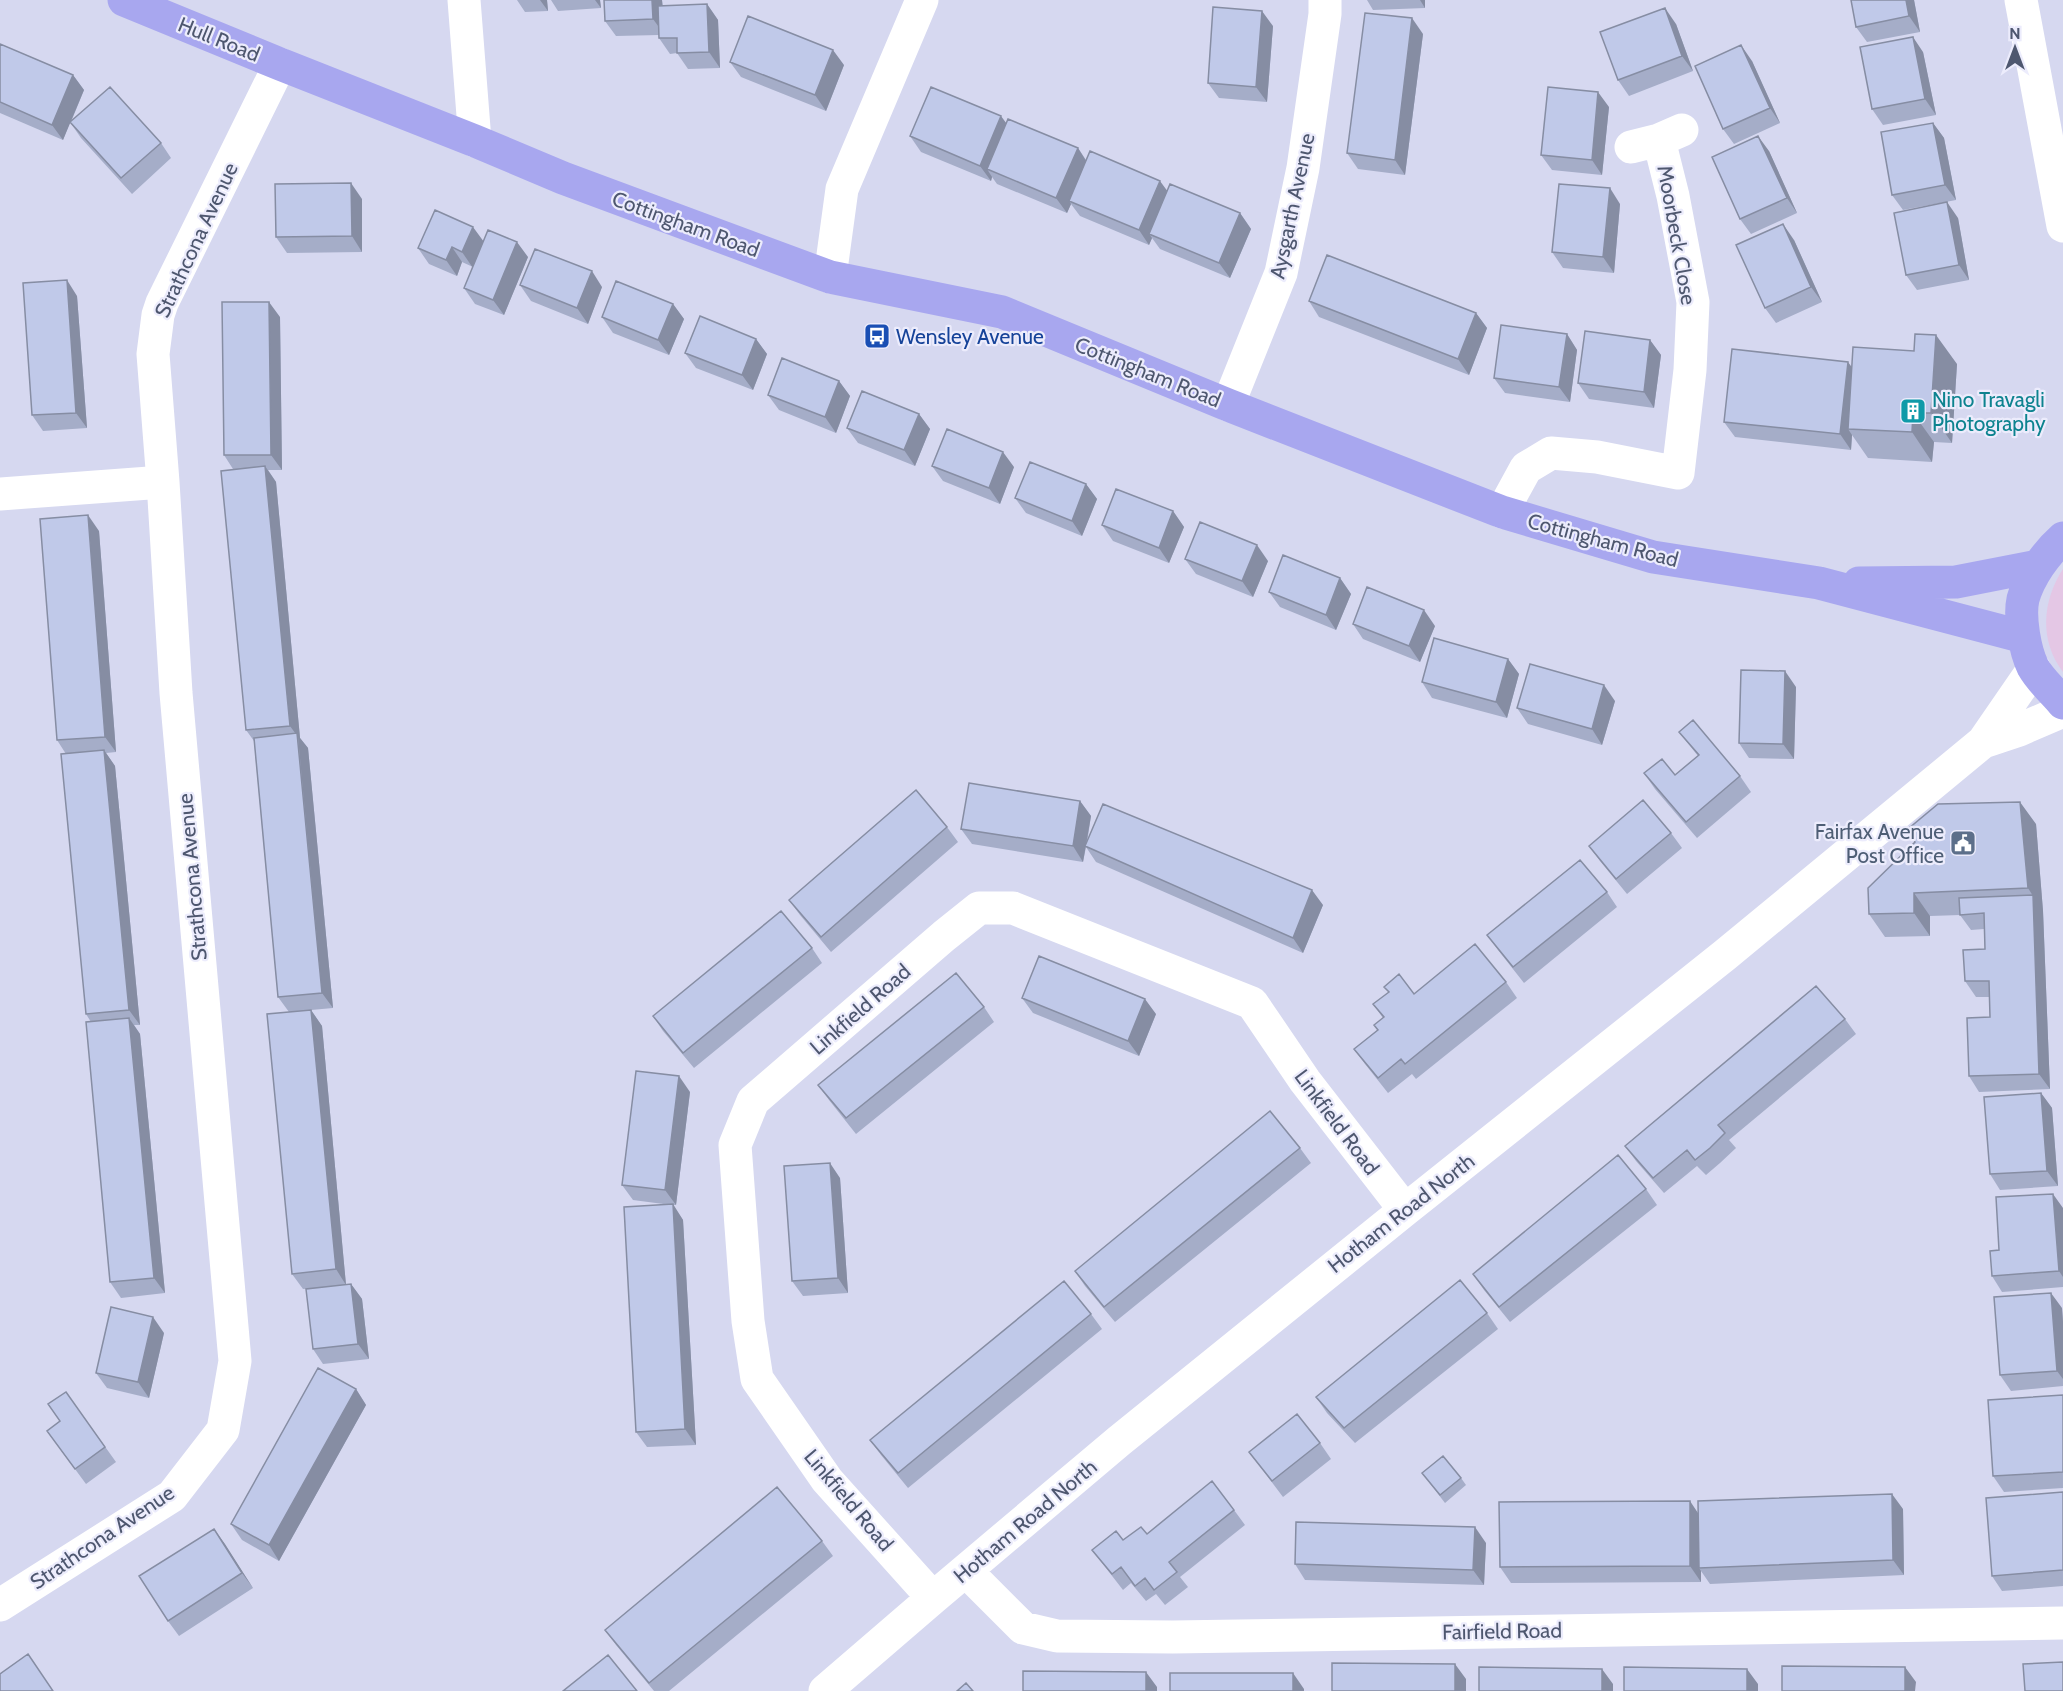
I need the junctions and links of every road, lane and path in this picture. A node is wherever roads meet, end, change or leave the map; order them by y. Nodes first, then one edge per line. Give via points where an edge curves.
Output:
1 (124, 0) edge
2 (464, 0) edge
3 (922, 0) edge
4 (1324, 0) edge
5 (2021, 0) edge
6 (280, 64) junction
7 (1657, 139) dead end
8 (475, 141) junction
9 (2063, 225) edge
10 (830, 277) junction
11 (1228, 405) junction
12 (164, 482) junction
13 (0, 494) edge
14 (1502, 512) junction
15 (2063, 538) edge
16 (2038, 566) junction
17 (1819, 584) junction
18 (2024, 637) junction
19 (2034, 668) junction
20 (2063, 703) edge
21 (2063, 711) edge
22 (1983, 742) junction
23 (1405, 1210) junction
24 (966, 1571) junction
25 (933, 1598) junction
26 (0, 1605) edge
27 (2063, 1623) edge
28 (825, 1691) edge

1 - 6 main road, Hull Road
2 - 8 street
3 - 10 street via 842,189
4 - 11 street, Aysgarth Avenue via 1303,168 1281,273
5 - 9 street
6 - 8 main road, Cottingham Road
6 - 12 street, Strathcona Avenue via 158,315 153,354
7 - 14 street, Moorbeck Close via 1675,206 1692,302 1690,370 1678,473 1597,457 1551,453 1526,468
8 - 10 main road, Cottingham Road via 563,178
10 - 11 main road, Cottingham Road via 1002,312
11 - 14 main road, Cottingham Road
12 - 13 street
12 - 26 street, Strathcona Avenue via 176,693 235,1361 223,1430 172,1496
14 - 17 main road, Cottingham Road via 1653,557
15 - 16 main road
16 - 17 main road, Cottingham Road via 1956,582
16 - 18 main road via 2023,600
17 - 18 main road, Cottingham Road
18 - 19 main road
19 - 20 main road
19 - 22 street, Hotham Road North
21 - 22 street, Hotham Road North
22 - 23 street, Hotham Road North via 1725,956
23 - 24 street, Hotham Road North via 1137,1426
23 - 25 street, Linkfield Road via 1305,1081 1252,1003 1013,908 979,908 944,936 753,1101 735,1145 748,1321 757,1379 827,1480
24 - 25 street, Hotham Road North
24 - 27 street, Fairfield Road via 1023,1628 1057,1636
25 - 28 street, Hotham Road North

